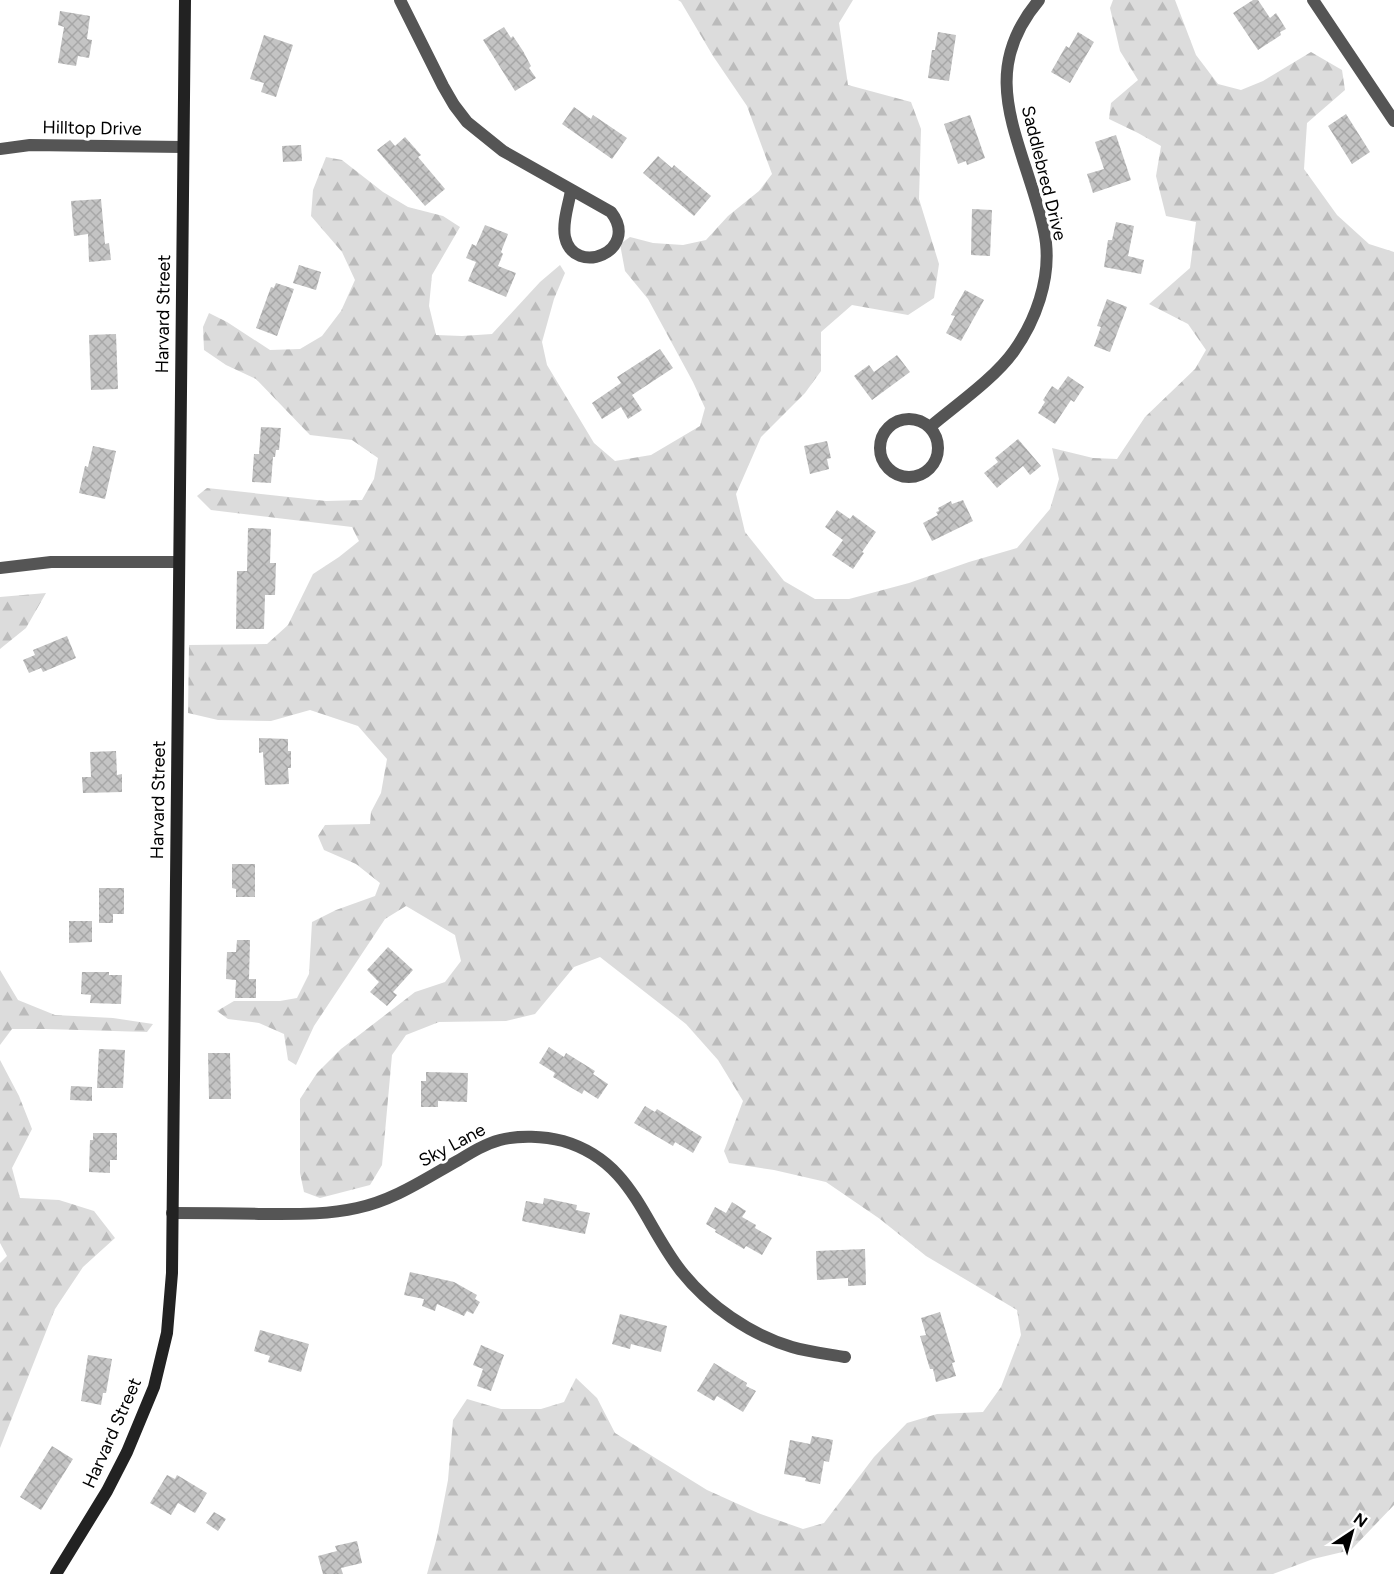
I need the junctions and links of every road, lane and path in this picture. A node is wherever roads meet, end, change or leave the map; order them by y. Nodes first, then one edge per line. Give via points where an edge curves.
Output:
1 (184, 0) edge
2 (400, 0) edge
3 (1039, 0) edge
4 (1313, 0) edge
5 (1390, 106) edge
6 (1394, 121) edge
7 (183, 147) junction
8 (0, 149) edge
9 (571, 190) junction
10 (930, 427) junction
11 (179, 562) junction
12 (0, 568) edge
13 (172, 1213) junction
14 (845, 1357) dead end
15 (56, 1574) edge

1 - 7 main road, Harvard Street
2 - 9 street via 443,86 467,122 504,151
3 - 10 street, Saddlebred Drive via 1019,28 1010,50 1006,96 1044,231 1047,256 1041,294 1009,357
4 - 5 street
5 - 6 street
7 - 8 street, Hilltop Drive via 30,145
7 - 11 main road, Harvard Street
9 - 9 street via 565,227 567,242 581,256 601,256 616,242 616,221 607,209
10 - 10 street via 939,449 932,466 912,477 889,469 880,449 886,429 894,422 910,418
11 - 12 street via 51,562
11 - 13 main road, Harvard Street
13 - 14 street, Sky Lane via 310,1214 346,1210 400,1194 500,1140 560,1140 582,1147 618,1173 668,1254 723,1311 745,1327 792,1347
13 - 15 main road, Harvard Street via 166,1333 154,1387 107,1491

